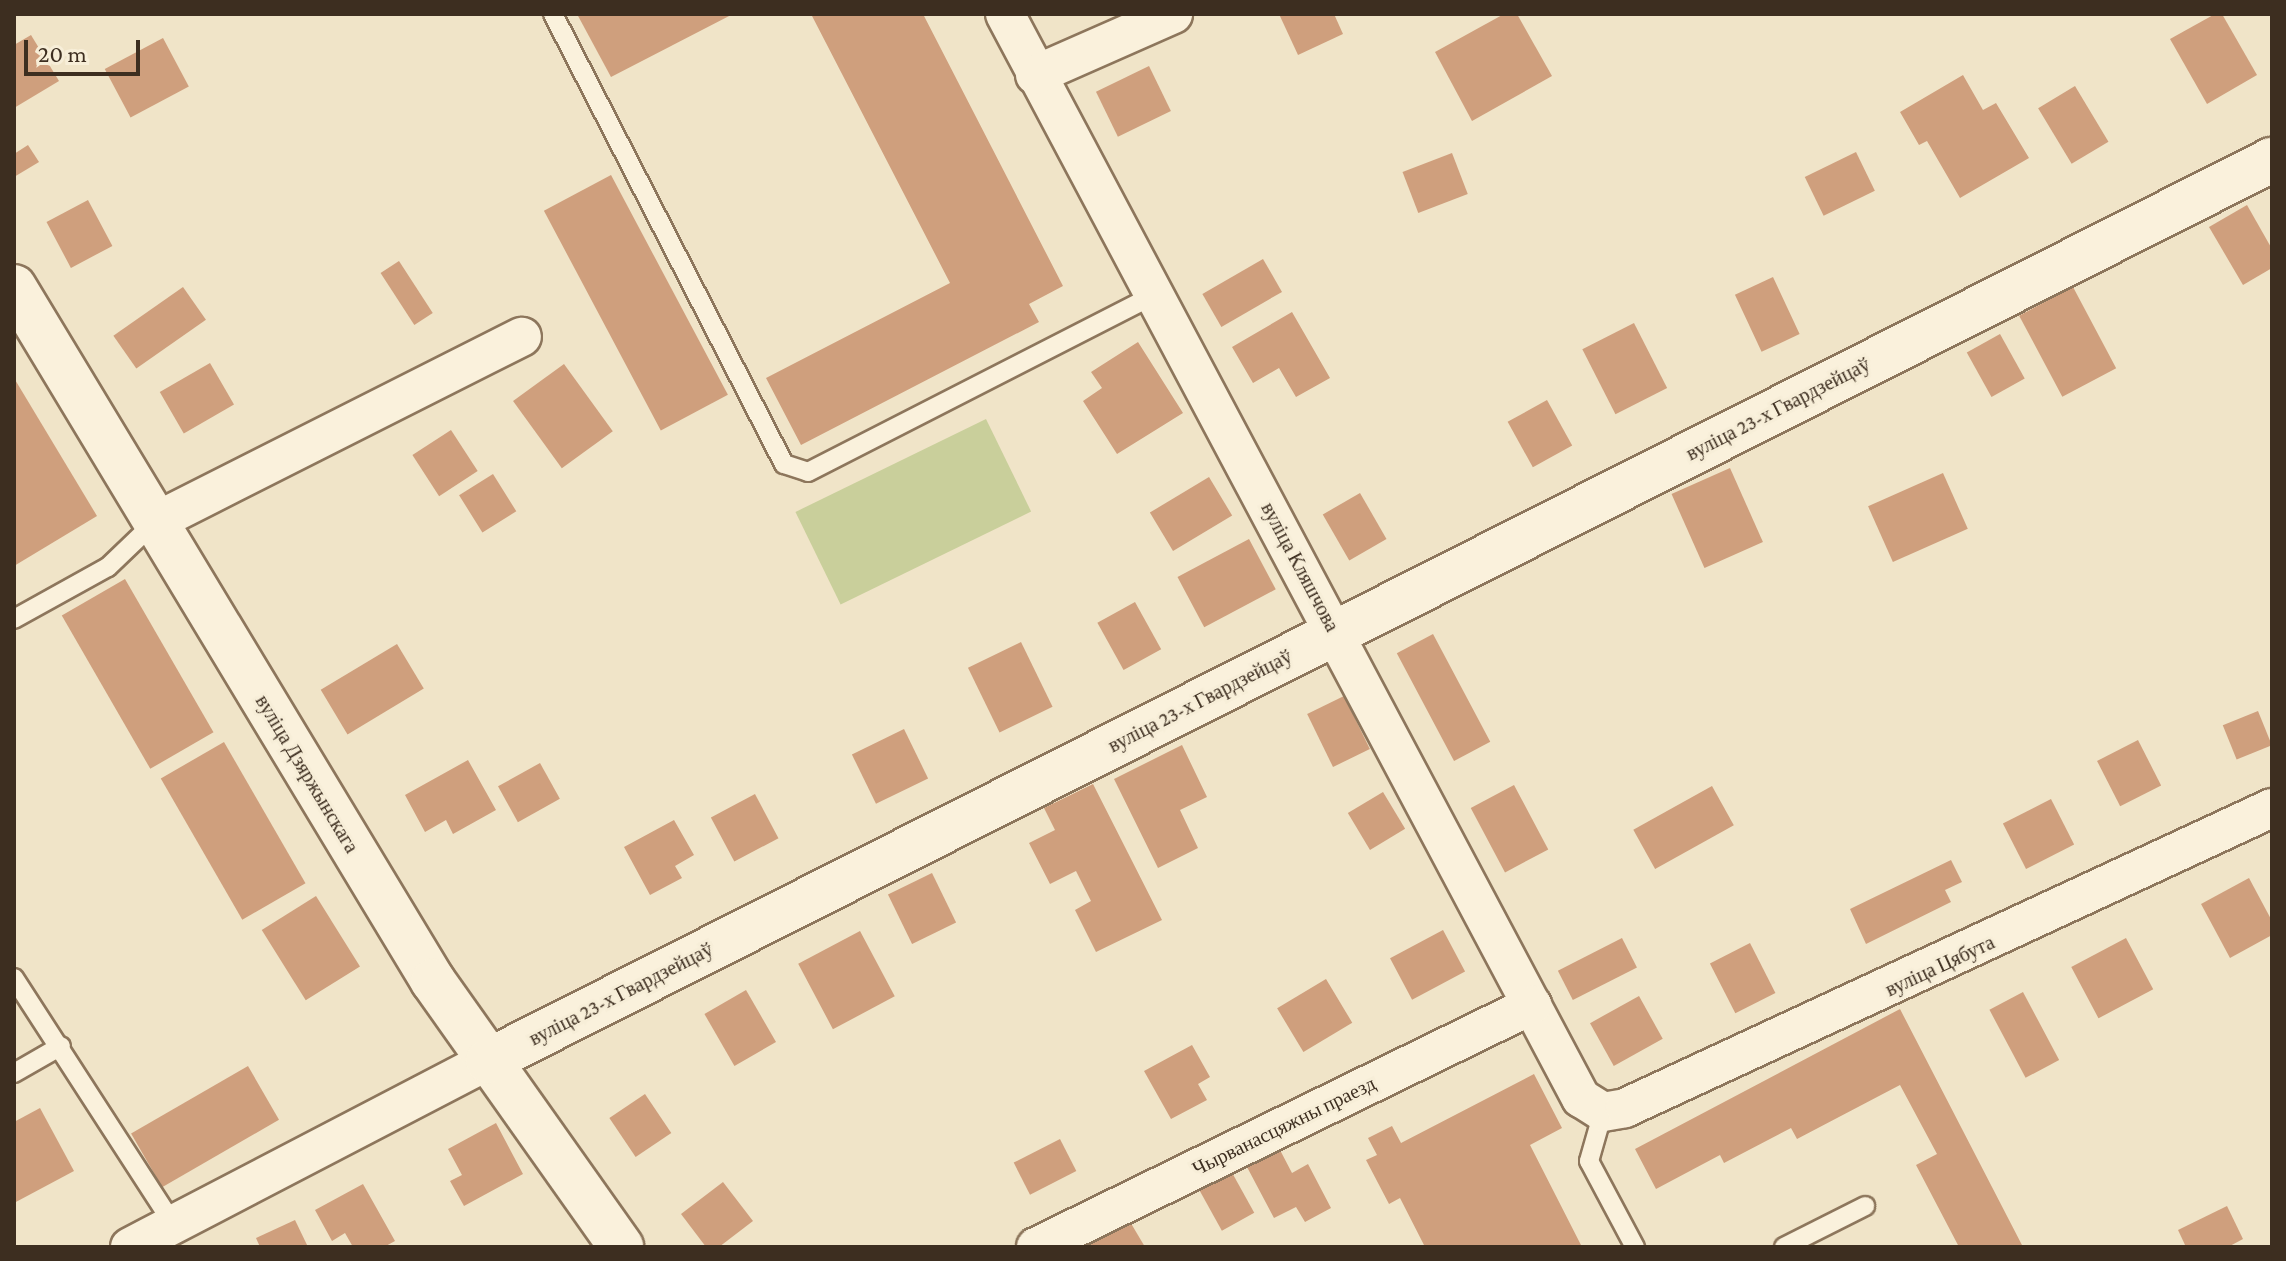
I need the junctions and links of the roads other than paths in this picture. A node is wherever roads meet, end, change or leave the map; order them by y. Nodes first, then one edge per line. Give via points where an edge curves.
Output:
1 (553, 14) edge
2 (1005, 14) edge
3 (1173, 14) edge
4 (1035, 75) junction
5 (2272, 160) edge
6 (14, 287) edge
7 (1152, 296) junction
8 (522, 337) dead end
9 (155, 522) junction
10 (14, 619) edge
11 (1335, 633) junction
12 (2272, 808) edge
13 (14, 978) edge
14 (1532, 1005) junction
15 (61, 1046) junction
16 (488, 1061) junction
17 (14, 1073) edge
18 (1603, 1112) junction
19 (1865, 1206) dead end
20 (174, 1225) junction
21 (130, 1247) edge
22 (621, 1247) edge
23 (1036, 1247) edge
24 (1635, 1247) edge
25 (1784, 1247) edge

1 - 7 lane via 784,464 808,472
2 - 4 street, вуліца Кляшчова
3 - 4 street
4 - 7 street, вуліца Кляшчова
5 - 11 street, вуліца 23-х Гвардзейцаў
6 - 9 street, вуліца Дзяржынскага
7 - 11 street, вуліца Кляшчова
8 - 9 street
9 - 10 lane via 133,549 108,567
9 - 16 street, вуліца Дзяржынскага via 433,981
11 - 14 street, вуліца Кляшчова
11 - 16 street, вуліца 23-х Гвардзейцаў
12 - 18 street, вуліца Цябута via 1957,958 1625,1108
13 - 15 lane
14 - 18 street, вуліца Кляшчова via 1581,1098
14 - 23 street, Чырванасцяжны праезд
15 - 17 lane
15 - 20 lane
16 - 20 street, вуліца 23-х Гвардзейцаў
16 - 22 street, вуліца Дзяржынскага
18 - 24 lane via 1589,1161
19 - 25 lane
20 - 21 street, вуліца 23-х Гвардзейцаў

